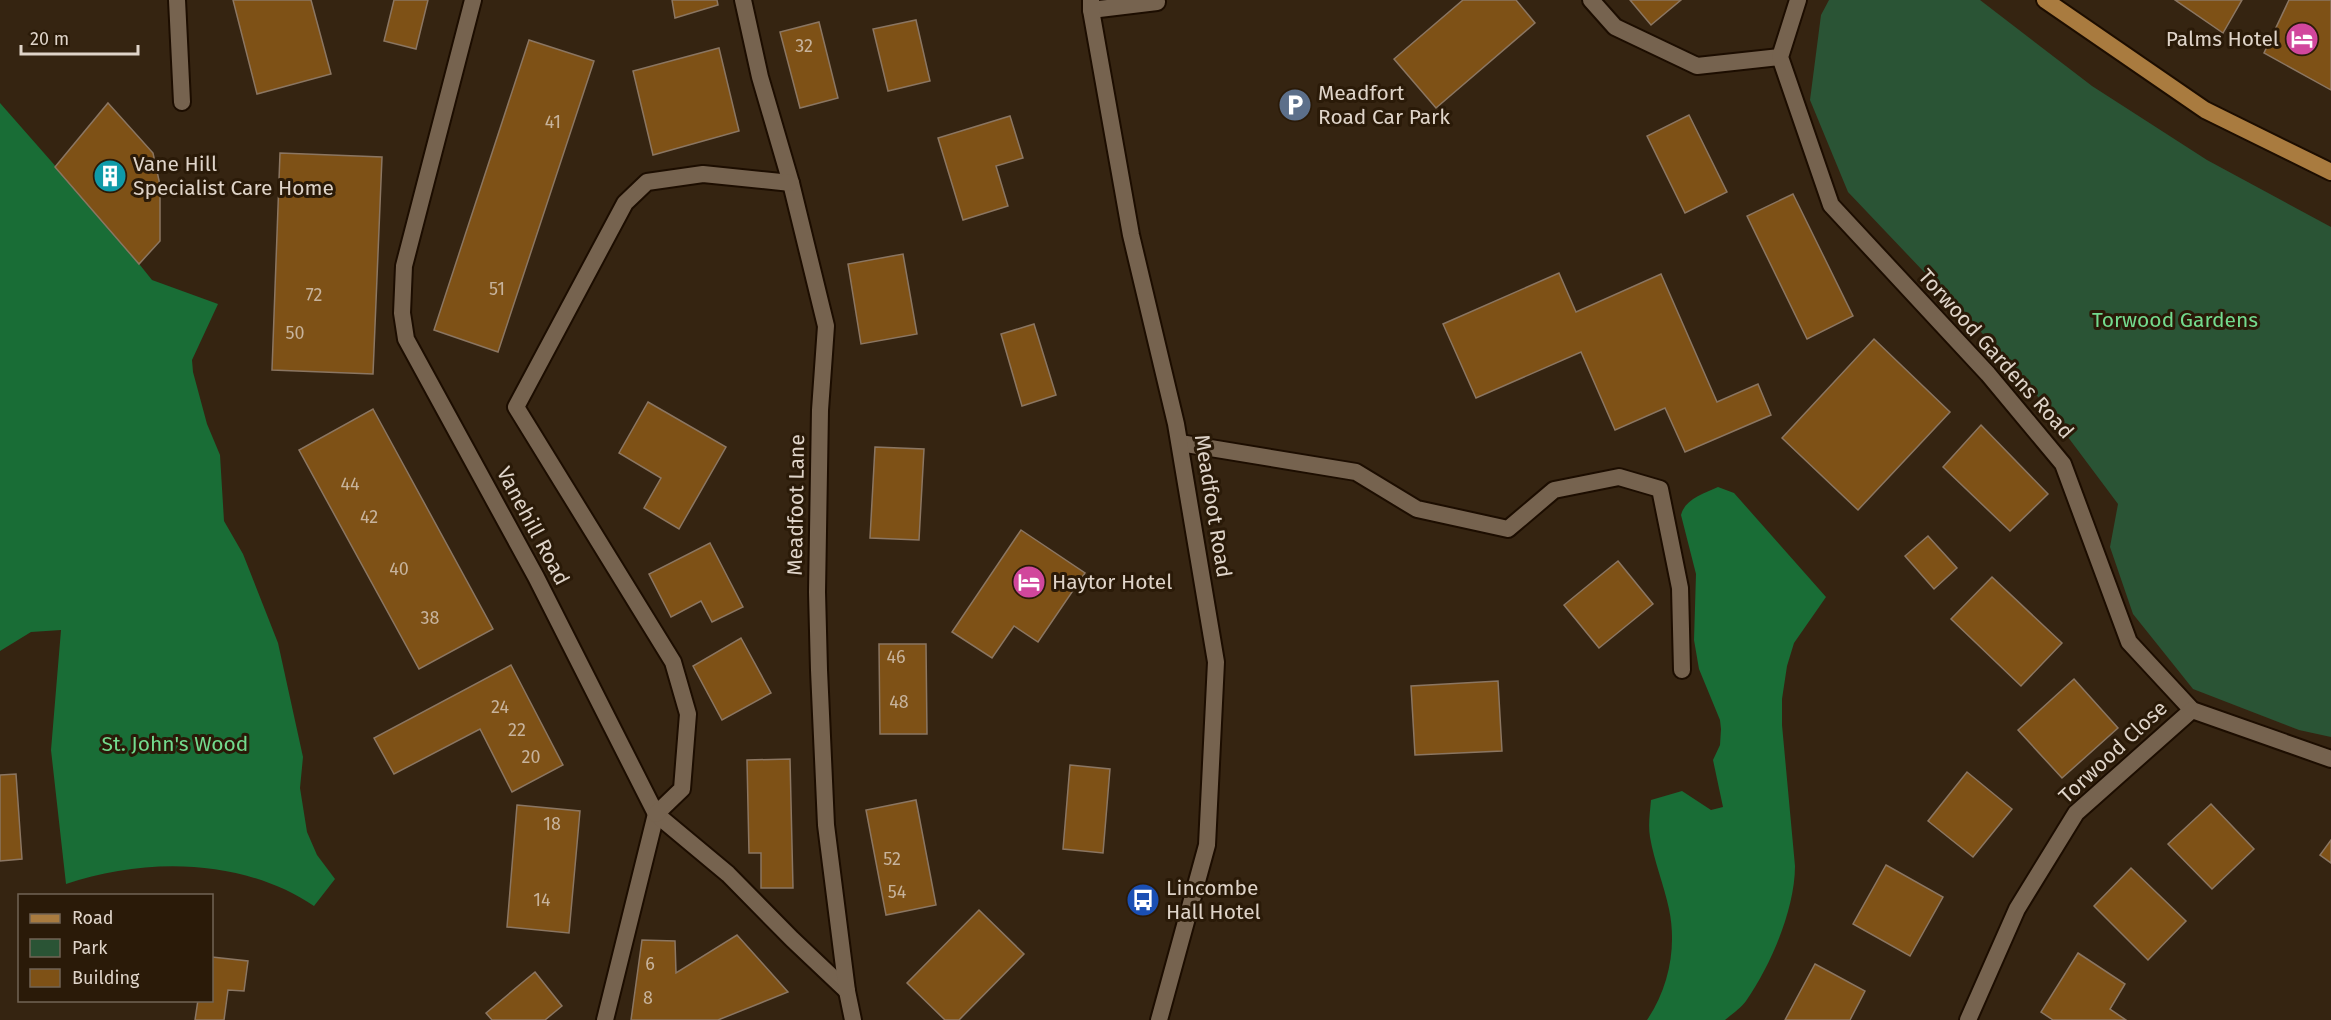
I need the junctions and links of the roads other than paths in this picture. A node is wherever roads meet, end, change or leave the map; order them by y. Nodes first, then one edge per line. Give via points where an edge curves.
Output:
1 (177, 0) edge
2 (473, 0) edge
3 (743, 0) edge
4 (1592, 0) edge
5 (1798, 0) edge
6 (2045, 0) edge
7 (1157, 2) dead end
8 (1091, 5) edge
9 (1780, 57) junction
10 (182, 102) dead end
11 (2331, 172) edge
12 (791, 183) junction
13 (1180, 443) junction
14 (1682, 670) dead end
15 (2192, 710) junction
16 (2331, 759) edge
17 (656, 814) junction
18 (848, 991) junction
19 (605, 1020) edge
20 (853, 1020) edge
21 (1159, 1020) edge
22 (1968, 1020) edge

1 - 10 street
2 - 17 street, Vanehill Road via 404,267 402,313 406,339 536,577
3 - 12 street, Meadfoot Lane via 760,77
4 - 9 street via 1615,27 1696,66
5 - 9 street
6 - 11 main road via 2205,110
7 - 8 street
8 - 13 street, Meadfoot Road via 1131,236
9 - 15 street, Torwood Gardens Road via 1831,205 1988,374 2063,464 2129,642
12 - 17 street via 703,174 647,182 625,203 516,407 673,662 688,714 682,789
12 - 18 street, Meadfoot Lane via 826,326 820,410 817,592 826,825
13 - 14 street via 1356,472 1417,509 1508,529 1554,490 1619,477 1660,489 1680,588
13 - 21 street, Meadfoot Road via 1216,662 1208,845
15 - 16 street, Torwood Gardens Road
15 - 22 street, Torwood Close via 2076,813 2017,909
17 - 18 street, Vanehill Road via 728,874
17 - 19 street
18 - 20 street, Meadfoot Lane

